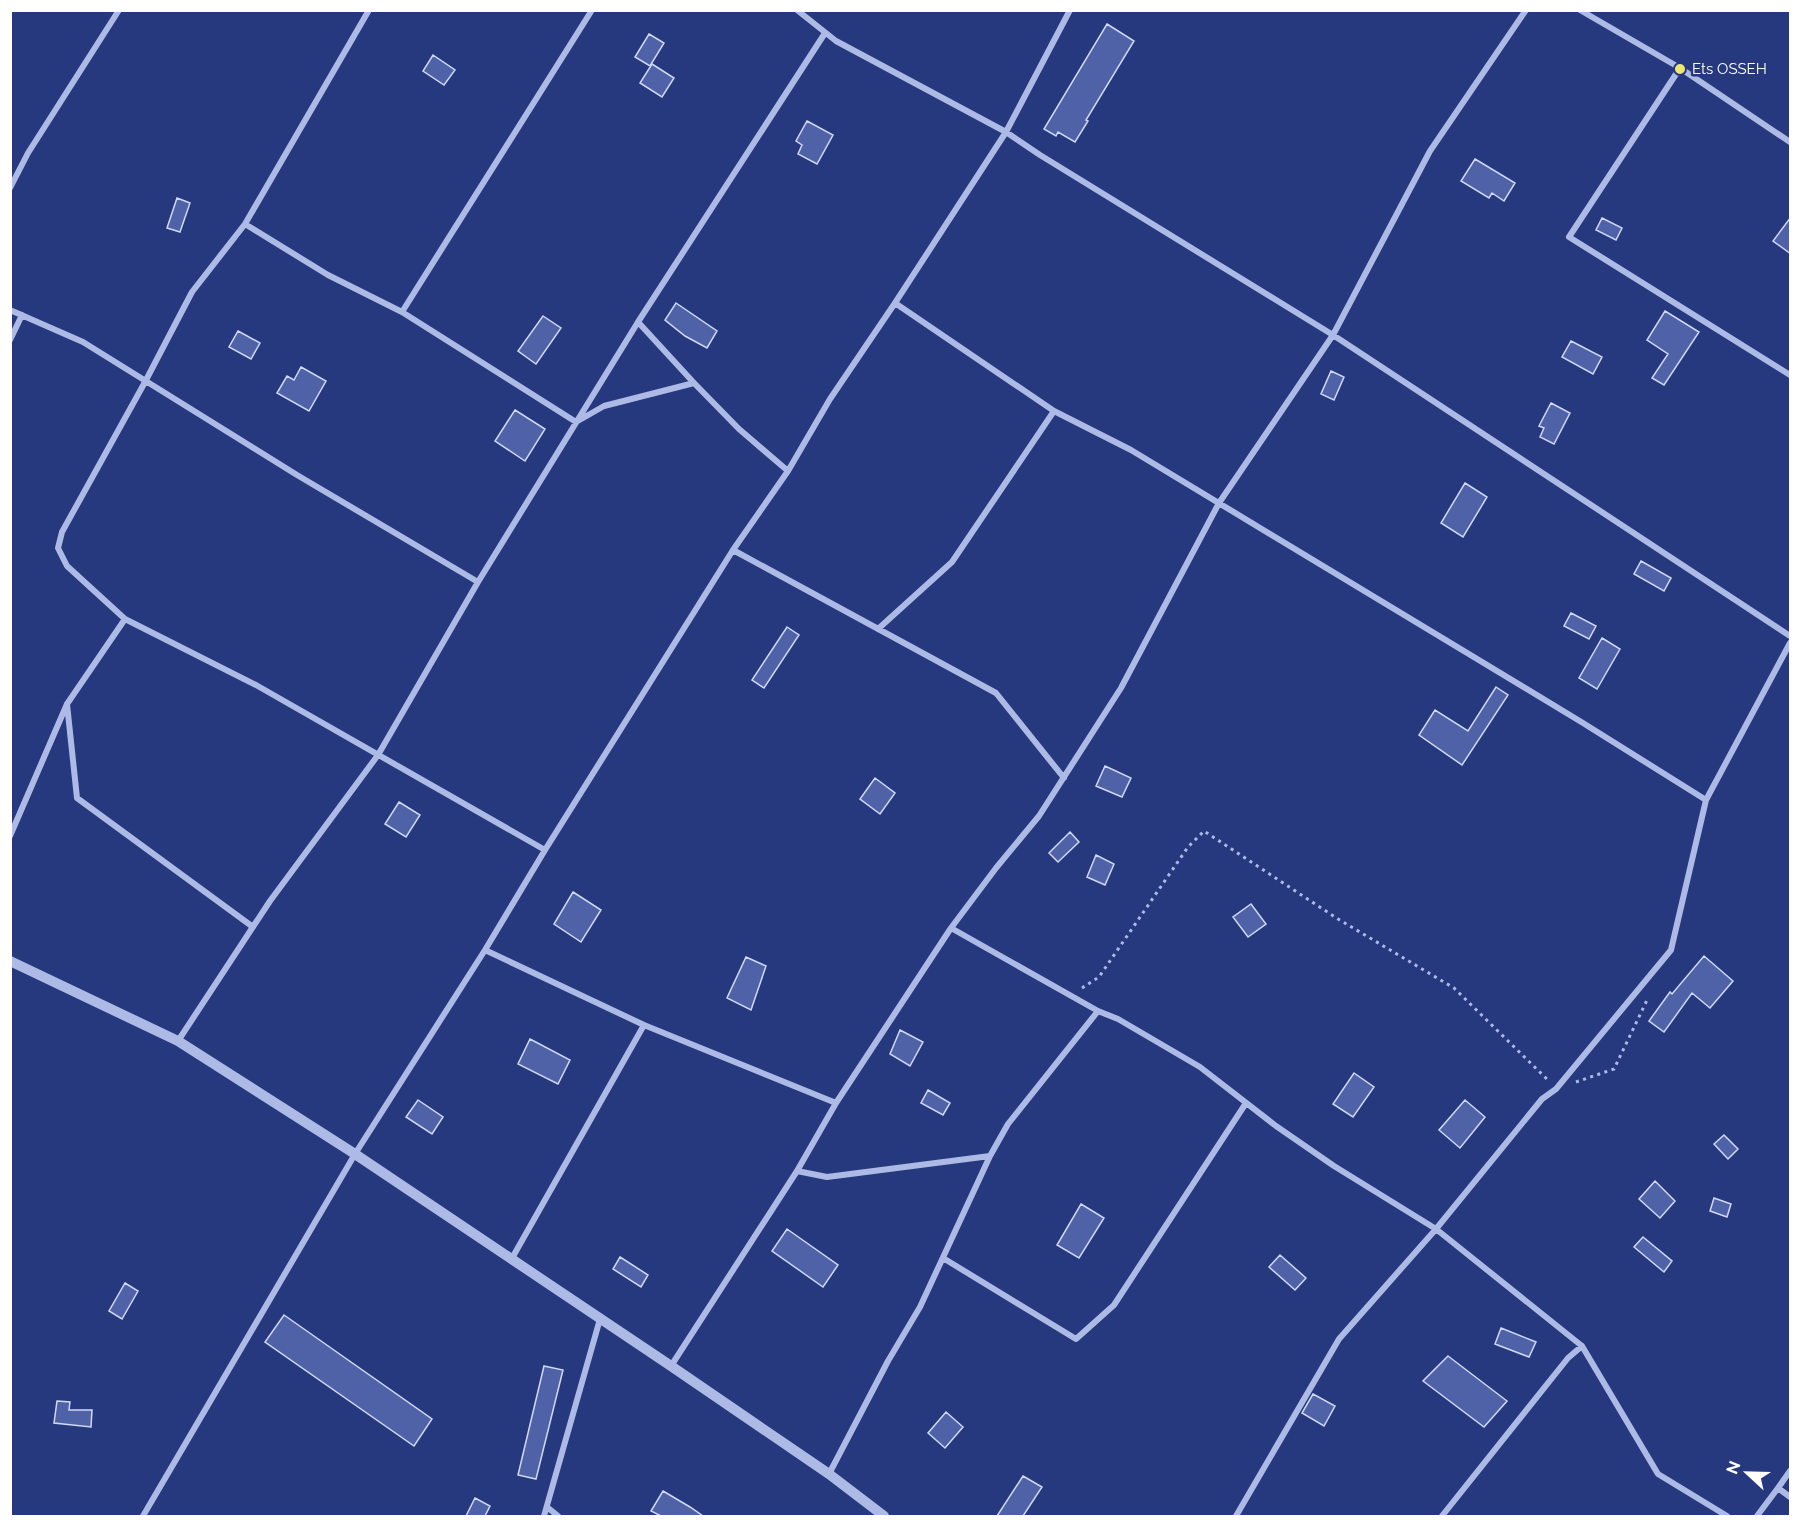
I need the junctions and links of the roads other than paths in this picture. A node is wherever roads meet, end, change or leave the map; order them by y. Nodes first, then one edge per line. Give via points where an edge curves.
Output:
1 (119, 10) edge
2 (369, 10) edge
3 (592, 10) edge
4 (797, 10) edge
5 (1070, 10) edge
6 (1526, 10) edge
7 (1580, 10) edge
8 (825, 33) junction
9 (1680, 68) junction
10 (1006, 132) junction
11 (1791, 142) edge
12 (10, 188) edge
13 (245, 224) junction
14 (895, 303) junction
15 (10, 310) edge
16 (402, 312) junction
17 (22, 315) junction
18 (638, 322) junction
19 (1333, 335) junction
20 (10, 340) edge
21 (1791, 375) edge
22 (145, 382) junction
23 (694, 383) junction
24 (1054, 411) junction
25 (576, 422) junction
26 (788, 471) junction
27 (1219, 503) junction
28 (734, 550) junction
29 (478, 582) junction
30 (125, 619) junction
31 (878, 629) junction
32 (1791, 636) edge
33 (1791, 643) edge
34 (67, 704) junction
35 (378, 755) junction
36 (1064, 778) junction
37 (1706, 800) junction
38 (10, 836) edge
39 (545, 850) junction
40 (253, 927) junction
41 (951, 928) junction
42 (485, 950) junction
43 (10, 961) edge
44 (1098, 1011) junction
45 (644, 1025) junction
46 (178, 1041) junction
47 (1246, 1102) junction
48 (836, 1103) junction
49 (355, 1154) junction
50 (990, 1156) junction
51 (796, 1171) junction
52 (1436, 1229) junction
53 (943, 1258) junction
54 (511, 1260) junction
55 (600, 1319) junction
56 (1582, 1346) junction
57 (671, 1366) junction
58 (1791, 1471) edge
59 (829, 1474) junction
60 (1778, 1488) junction
61 (1791, 1497) edge
62 (547, 1507) junction
63 (144, 1516) edge
64 (544, 1516) edge
65 (558, 1516) edge
66 (884, 1516) edge
67 (1236, 1516) edge
68 (1442, 1516) edge
69 (1727, 1516) edge
70 (1757, 1516) edge

1 - 12 street
2 - 13 street
3 - 16 street
4 - 8 street
5 - 10 street
6 - 19 street via 1430,150
7 - 9 street
8 - 10 street
8 - 18 street
9 - 11 street
9 - 21 street via 1569,237
10 - 14 street
10 - 19 street
13 - 16 street via 328,275
13 - 22 street via 192,292
14 - 24 street
14 - 26 street via 830,399
15 - 17 street
16 - 25 street
17 - 20 street
17 - 22 street via 82,342
18 - 23 street
18 - 25 street
19 - 27 street
19 - 32 street
22 - 29 street
22 - 30 street via 62,532 58,548 67,566
23 - 25 street via 604,406
23 - 26 street
24 - 27 street via 1131,450
24 - 31 street via 952,562
25 - 29 street
26 - 28 street
27 - 36 street via 1121,688
27 - 37 street
28 - 31 street
28 - 39 street
29 - 35 street
30 - 34 street
30 - 35 street via 256,685
31 - 36 street via 996,693
33 - 37 street
34 - 38 street
34 - 40 street via 76,798
35 - 39 street
35 - 40 street
36 - 41 street
37 - 52 street via 1671,950
39 - 42 street
40 - 46 street
41 - 44 street
41 - 48 street
42 - 45 street
42 - 49 street
43 - 46 street
44 - 47 street via 1200,1067
44 - 50 street via 1008,1124
45 - 48 street
45 - 54 street
46 - 49 street
47 - 52 street via 1334,1166
47 - 53 street via 1114,1305 1076,1339
48 - 51 street
49 - 54 street
49 - 63 street
50 - 51 street via 827,1177
50 - 53 street
51 - 57 street
52 - 56 street
52 - 67 street via 1339,1339
53 - 59 street
54 - 55 street
55 - 57 street
55 - 62 street
56 - 68 street via 1568,1358
56 - 69 street via 1658,1474
57 - 59 street
58 - 60 street
59 - 66 street
60 - 61 street
60 - 70 street
62 - 64 street
62 - 65 street

